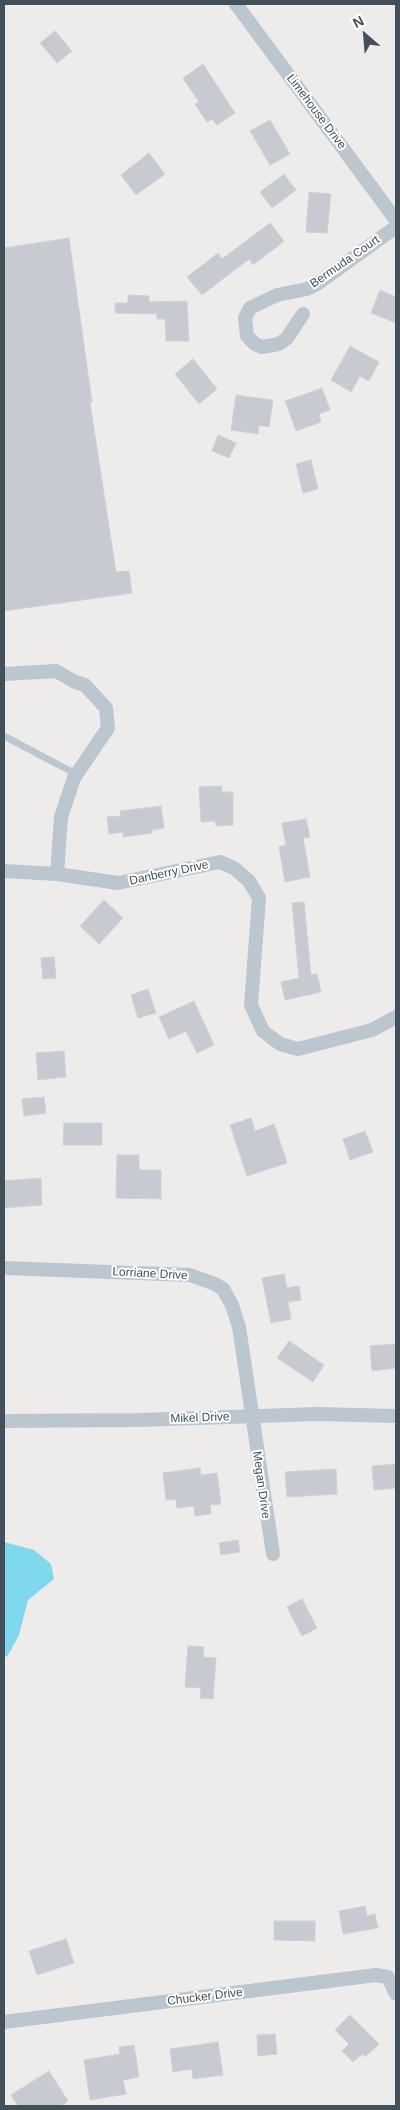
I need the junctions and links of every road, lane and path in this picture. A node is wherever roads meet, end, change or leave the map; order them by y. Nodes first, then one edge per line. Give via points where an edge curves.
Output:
1 (236, 4) edge
2 (396, 220) edge
3 (396, 227) edge
4 (303, 314) dead end
5 (4, 674) edge
6 (4, 736) edge
7 (76, 774) junction
8 (4, 871) edge
9 (57, 874) junction
10 (396, 1017) edge
11 (4, 1268) edge
12 (250, 1416) junction
13 (396, 1416) edge
14 (4, 1421) edge
15 (273, 1554) dead end
16 (396, 1994) edge
17 (4, 2022) edge

1 - 2 street, Limehouse Drive
3 - 4 street, Bermuda Court via 317,284 276,295 250,308 245,318 247,336 262,347 279,344
5 - 7 street via 56,671 85,685 106,708 108,728
6 - 7 lane
7 - 9 street via 61,817
8 - 9 street, Danberry Drive
9 - 10 street, Danberry Drive via 118,883 220,862 234,868 249,881 259,898 251,1005 263,1031 280,1044 298,1049 372,1030
11 - 12 street, Lorriane Drive via 190,1276 215,1284 223,1289 232,1305 239,1327
12 - 13 street, Mikel Drive
12 - 14 street, Mikel Drive
12 - 15 street, Megan Drive
16 - 17 street, Chucker Drive via 388,1977 376,1975

